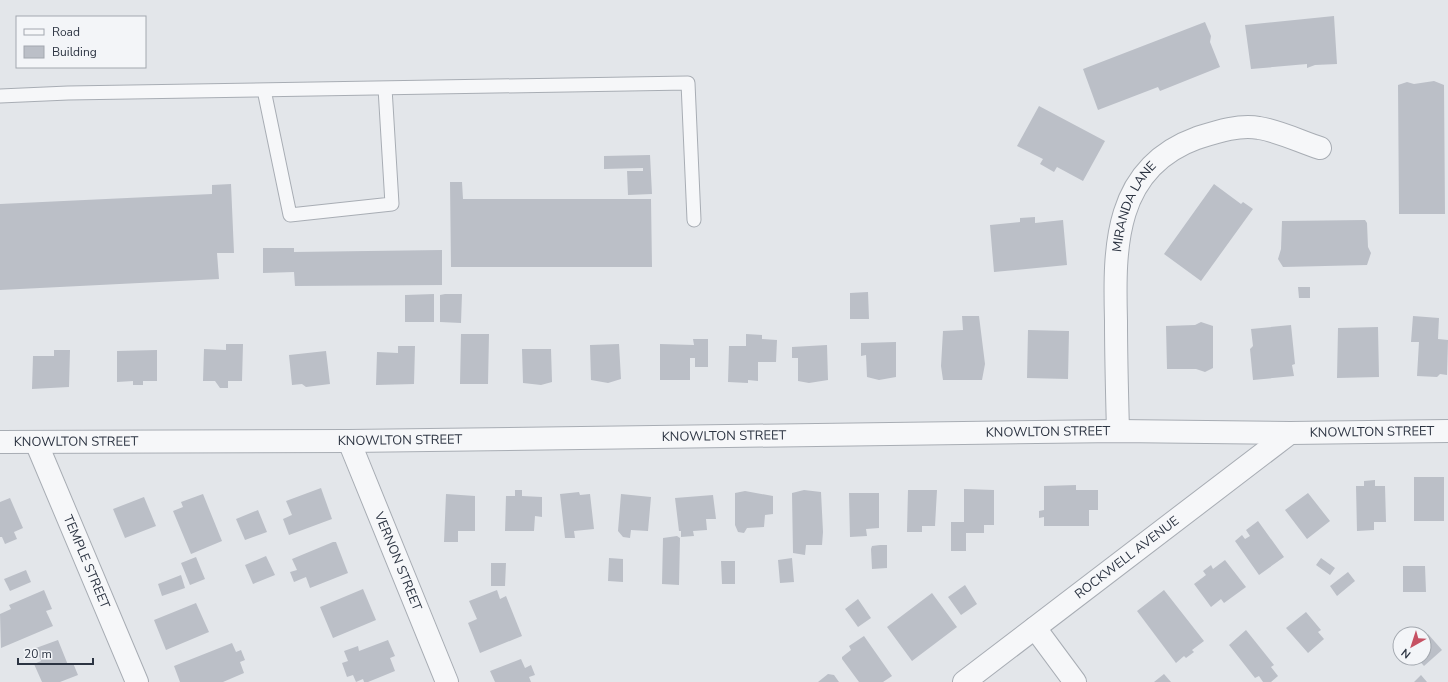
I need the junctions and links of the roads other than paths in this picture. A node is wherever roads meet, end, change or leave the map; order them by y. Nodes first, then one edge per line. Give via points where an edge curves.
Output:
1 (386, 88) junction
2 (264, 90) junction
3 (0, 96) edge
4 (1320, 148) dead end
5 (694, 220) dead end
6 (1118, 431) junction
7 (1448, 431) edge
8 (1290, 433) junction
9 (349, 441) junction
10 (0, 442) edge
11 (36, 442) junction
12 (1035, 628) junction
13 (137, 682) edge
14 (447, 682) edge
15 (964, 682) edge
16 (1075, 682) edge

1 - 2 lane
1 - 2 lane via 392,204 290,215
1 - 5 lane via 688,83
2 - 3 lane via 68,92
4 - 6 street, MIRANDA LANE via 1260,128 1246,127 1213,133 1175,147 1147,171 1130,196 1125,211 1120,227 1115,267
6 - 8 street, KNOWLTON STREET
6 - 9 street, KNOWLTON STREET
7 - 8 street, KNOWLTON STREET
8 - 12 street, ROCKWELL AVENUE
9 - 11 street, KNOWLTON STREET
9 - 14 street, VERNON STREET
10 - 11 street, KNOWLTON STREET
11 - 13 street, TEMPLE STREET
12 - 15 street, ROCKWELL AVENUE
12 - 16 street

